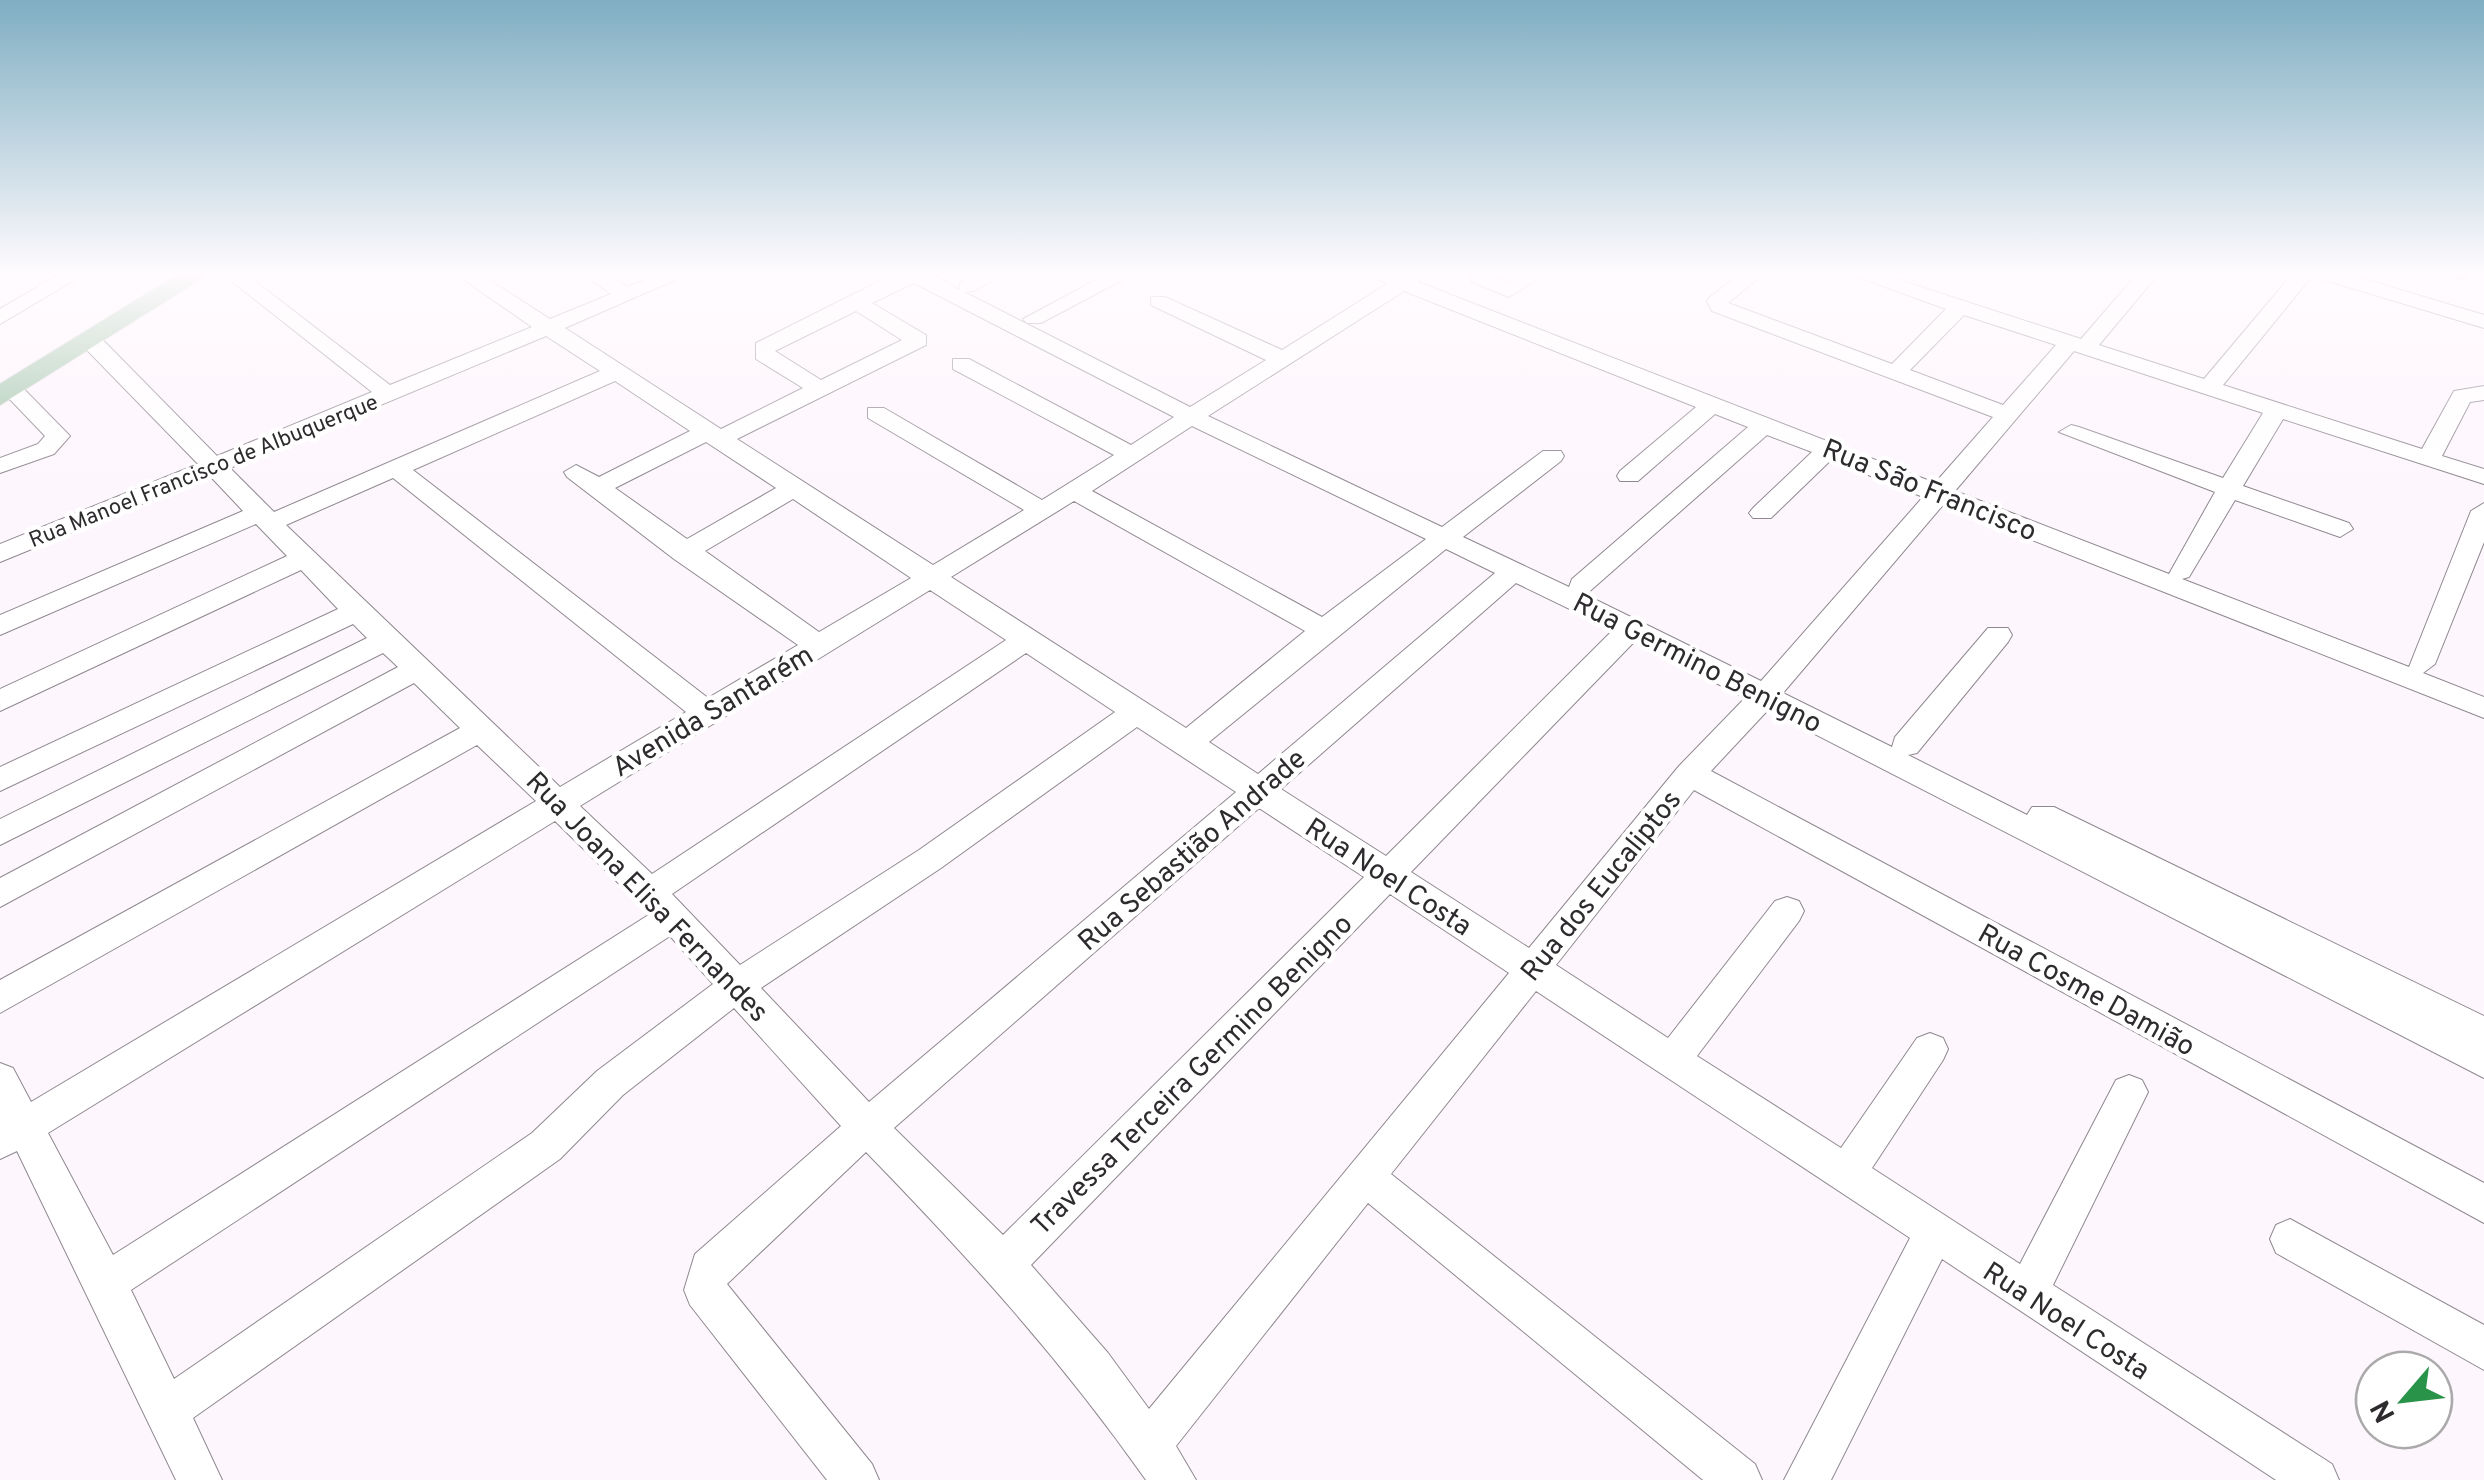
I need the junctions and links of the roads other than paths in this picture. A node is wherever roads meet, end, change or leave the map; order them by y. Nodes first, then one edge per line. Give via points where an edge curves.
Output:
1 (88, 341) edge
2 (91, 341) edge
3 (319, 341) edge
4 (516, 341) edge
5 (567, 341) edge
6 (781, 341) edge
7 (916, 341) edge
8 (1057, 341) edge
9 (1075, 341) edge
10 (1244, 341) edge
11 (1309, 341) edge
12 (1562, 341) edge
13 (1571, 341) edge
14 (1810, 341) edge
15 (1927, 341) edge
16 (2069, 341) edge
17 (2081, 341) edge
18 (2247, 341) edge
19 (2078, 344) junction
20 (1283, 359) junction
21 (961, 364) dead end
22 (615, 373) junction
23 (1896, 373) junction
24 (2210, 386) junction
25 (820, 389) junction
26 (6, 392) edge
27 (2476, 393) edge
28 (388, 394) junction
29 (1713, 404) junction
30 (2278, 409) junction
31 (1201, 412) junction
32 (876, 413) dead end
33 (2010, 415) junction
34 (1766, 424) junction
35 (2070, 432) dead end
36 (711, 437) junction
37 (1830, 448) junction
38 (1132, 455) junction
39 (1552, 456) dead end
40 (2429, 458) junction
41 (0, 466) edge
42 (214, 466) junction
43 (395, 468) junction
44 (1629, 476) dead end
45 (2484, 477) edge
46 (2226, 488) junction
47 (1947, 489) junction
48 (791, 490) junction
49 (1074, 492) junction
50 (1042, 510) junction
51 (2484, 511) edge
52 (1762, 514) dead end
53 (267, 517) junction
54 (2340, 529) dead end
55 (1453, 532) junction
56 (683, 553) junction
57 (0, 554) edge
58 (305, 558) junction
59 (1514, 571) junction
60 (2180, 571) junction
61 (927, 578) junction
62 (1581, 585) junction
63 (356, 611) junction
64 (0, 626) edge
65 (1632, 628) junction
66 (1324, 630) junction
67 (1998, 635) dead end
68 (386, 640) junction
69 (1024, 641) junction
70 (818, 645) junction
71 (2420, 664) junction
72 (417, 669) junction
73 (1771, 688) junction
74 (2484, 689) edge
75 (0, 700) edge
76 (2484, 708) edge
77 (1138, 711) junction
78 (707, 713) junction
79 (482, 728) junction
80 (1188, 743) junction
81 (1906, 746) junction
82 (1690, 774) junction
83 (0, 780) edge
84 (1260, 791) junction
85 (561, 802) junction
86 (0, 832) edge
87 (1387, 876) junction
88 (0, 894) edge
89 (661, 904) junction
90 (1787, 910) dead end
91 (1533, 970) junction
92 (736, 986) junction
93 (0, 998) edge
94 (2484, 1032) edge
95 (1930, 1049) dead end
96 (1672, 1062) junction
97 (2484, 1062) edge
98 (0, 1080) edge
99 (2128, 1092) dead end
100 (867, 1127) junction
101 (12, 1134) edge
102 (1363, 1175) junction
103 (1845, 1175) junction
104 (2484, 1204) edge
105 (1934, 1233) junction
106 (2290, 1240) dead end
107 (1003, 1264) junction
108 (106, 1282) junction
109 (2027, 1294) junction
110 (2484, 1349) edge
111 (166, 1411) junction
112 (1149, 1444) junction
113 (200, 1480) edge
114 (856, 1480) edge
115 (1172, 1480) edge
116 (1739, 1480) edge
117 (1807, 1480) edge
118 (2316, 1480) edge

1 - 26 main road
2 - 42 street, Rua Joana Elisa Fernandes
3 - 28 street
4 - 28 street, Rua Manoel Francisco de Albuquerque
5 - 22 street, Rua Noel Costa
6 - 25 street via 762,350
7 - 25 street
8 - 31 street, Rua Germino Benigno
9 - 31 street, Rua Germino Benigno
10 - 20 street
11 - 20 street, Avenida Santarém
12 - 29 street, Rua São Francisco
13 - 47 street, Rua São Francisco
14 - 23 street
15 - 23 street
16 - 19 street
17 - 19 street, Rua dos Eucaliptos
18 - 24 street
19 - 24 street
19 - 33 street, Rua dos Eucaliptos
20 - 31 street, Avenida Santarém
21 - 38 street
22 - 36 street, Rua Noel Costa
22 - 43 street
23 - 33 street
24 - 30 street
25 - 36 street
26 - 41 street via 58,436 46,449
27 - 40 street
28 - 42 street, Rua Manoel Francisco de Albuquerque
29 - 34 street, Rua São Francisco
29 - 44 street
30 - 40 street
30 - 46 street
31 - 38 street, Avenida Santarém
31 - 55 street, Rua Germino Benigno
32 - 50 street
33 - 47 street, Rua dos Eucaliptos
34 - 37 street, Rua São Francisco
34 - 62 street
35 - 46 street
36 - 48 street, Rua Noel Costa
36 - 56 street via 586,480
37 - 47 street, Rua São Francisco
37 - 52 street
38 - 49 street, Avenida Santarém
39 - 55 street
40 - 45 street
42 - 53 street, Rua Joana Elisa Fernandes
42 - 57 street, Rua Manoel Francisco de Albuquerque
43 - 53 street
43 - 78 street
46 - 54 street
46 - 60 street
47 - 60 street, Rua São Francisco
47 - 73 street, Rua dos Eucaliptos
47 - 76 street, Rua São Francisco
48 - 56 street
48 - 61 street, Rua Noel Costa
49 - 50 street, Avenida Santarém
49 - 66 street
50 - 61 street, Avenida Santarém
51 - 71 street
53 - 58 street, Rua Joana Elisa Fernandes
53 - 64 street
55 - 59 street, Rua Germino Benigno
55 - 62 street, Rua Germino Benigno
55 - 66 street
56 - 70 street
58 - 63 street, Rua Joana Elisa Fernandes
58 - 75 street
59 - 65 street, Rua Germino Benigno
59 - 84 street, Rua Sebastião Andrade
60 - 71 street, Rua São Francisco
61 - 69 street, Rua Noel Costa
61 - 70 street, Avenida Santarém
62 - 73 street, Rua Germino Benigno
63 - 68 street, Rua Joana Elisa Fernandes
63 - 83 street
65 - 73 street, Rua Germino Benigno
65 - 87 street, Travessa Terceira Germino Benigno
66 - 80 street
67 - 81 street
68 - 72 street, Rua Joana Elisa Fernandes
68 - 86 street
69 - 77 street, Rua Noel Costa
69 - 89 street
70 - 78 street, Avenida Santarém
71 - 74 street, Rua São Francisco
72 - 79 street, Rua Joana Elisa Fernandes
72 - 88 street
73 - 81 street, Rua Germino Benigno
73 - 82 street, Rua dos Eucaliptos
73 - 97 street, Rua Germino Benigno
77 - 80 street, Rua Noel Costa
77 - 92 street via 930,860
78 - 85 street, Avenida Santarém
79 - 85 street, Rua Joana Elisa Fernandes
79 - 93 street
80 - 84 street, Rua Noel Costa
81 - 94 street, Rua Germino Benigno
82 - 91 street, Rua dos Eucaliptos
82 - 104 street, Rua Cosme Damião
84 - 87 street, Rua Noel Costa
84 - 100 street, Rua Sebastião Andrade
85 - 89 street, Rua Joana Elisa Fernandes
85 - 101 street, Avenida Santarém
87 - 91 street, Rua Noel Costa
87 - 107 street, Travessa Terceira Germino Benigno
89 - 92 street, Rua Joana Elisa Fernandes
89 - 108 street
90 - 96 street
91 - 96 street, Rua Noel Costa
91 - 102 street, Rua dos Eucaliptos
92 - 100 street, Rua Joana Elisa Fernandes
92 - 111 street via 610,1082 546,1146
95 - 103 street
96 - 103 street, Rua Noel Costa
98 - 101 street
99 - 109 street
100 - 107 street, Rua Joana Elisa Fernandes
100 - 114 street, Rua Sebastião Andrade via 710,1268 704,1281 704,1290
101 - 108 street
102 - 112 street, Rua dos Eucaliptos
102 - 116 street
103 - 105 street, Rua Noel Costa
105 - 109 street, Rua Noel Costa
105 - 117 street
106 - 110 street
107 - 112 street, Rua Joana Elisa Fernandes
108 - 111 street
109 - 118 street, Rua Noel Costa
111 - 113 street
112 - 115 street, Rua Joana Elisa Fernandes

